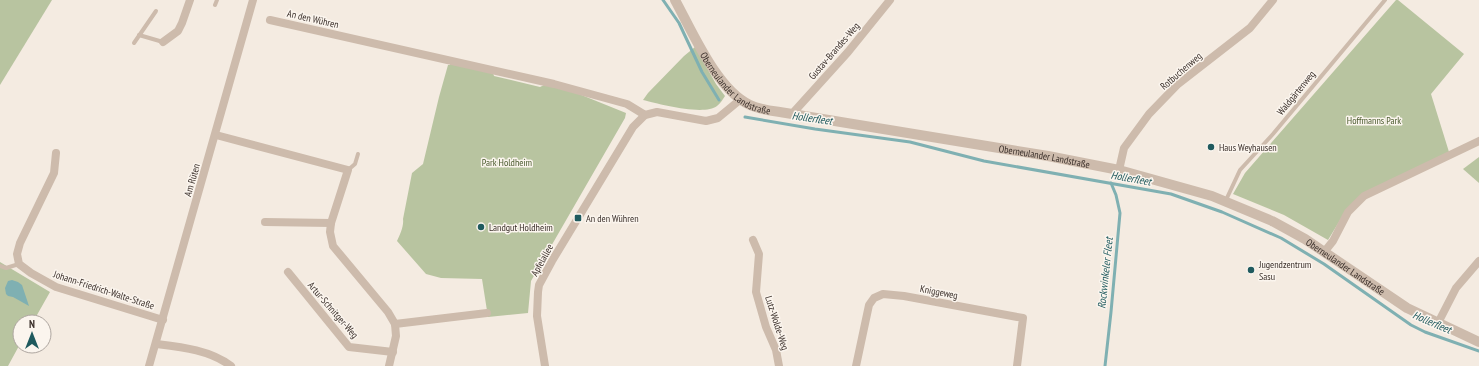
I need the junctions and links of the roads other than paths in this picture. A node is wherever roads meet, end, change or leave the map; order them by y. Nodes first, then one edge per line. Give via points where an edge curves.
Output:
1 (190, 0) edge
2 (217, 0) edge
3 (253, 0) edge
4 (675, 0) edge
5 (890, 0) edge
6 (1273, 0) edge
7 (1385, 0) edge
8 (215, 5) dead end
9 (156, 11) dead end
10 (270, 20) dead end
11 (140, 35) junction
12 (163, 42) joint
13 (134, 43) dead end
14 (741, 99) junction
15 (792, 114) junction
16 (645, 115) junction
17 (216, 135) junction
18 (1479, 141) edge
19 (56, 153) dead end
20 (358, 154) dead end
21 (348, 170) junction
22 (1119, 170) junction
23 (1226, 200) junction
24 (265, 222) dead end
25 (331, 223) junction
26 (753, 240) dead end
27 (1325, 251) junction
28 (1479, 261) edge
29 (19, 264) junction
30 (0, 266) edge
31 (288, 272) dead end
32 (487, 313) dead end
33 (163, 320) junction
34 (1438, 323) junction
35 (395, 324) junction
36 (1479, 342) edge
37 (156, 344) junction
38 (393, 352) junction
39 (150, 366) edge
40 (231, 366) edge
41 (389, 366) edge
42 (545, 366) edge
43 (779, 366) edge
44 (856, 366) edge
45 (1017, 366) edge

1 - 12 street via 178,31
2 - 8 lane
3 - 17 street, Am Rüten
4 - 14 street, Oberneulander Landstraße via 719,78
5 - 15 street, Gustav-Brandes-Weg via 848,52
6 - 22 street, Rotbuchenweg via 1250,28 1178,84 1149,114 1124,148
7 - 23 lane, Waldgärtenweg via 1240,170
9 - 11 lane
10 - 16 street, An den Wühren via 554,84 627,104
11 - 12 lane
11 - 13 lane
14 - 15 street, Oberneulander Landstraße via 750,105
14 - 16 street via 718,118 706,121 657,112
15 - 22 street, Oberneulander Landstraße via 1040,154
16 - 42 street, Apfelallee via 633,127 539,285 537,316
17 - 21 street
17 - 33 street, Am Rüten
18 - 27 street via 1364,196 1348,212
19 - 29 street via 54,173 20,243 17,254
20 - 21 lane via 355,164
21 - 25 street
22 - 23 street, Oberneulander Landstraße
23 - 27 street, Oberneulander Landstraße via 1272,221
24 - 25 street
25 - 35 street via 333,246
26 - 43 street, Lutz-Wolde-Weg via 759,254 756,292
27 - 34 street, Oberneulander Landstraße via 1407,308
28 - 34 street via 1456,288
29 - 30 lane via 6,268
29 - 33 street, Johann-Friedrich-Walte-Straße via 56,287
31 - 38 street, Artur-Schnitger-Weg via 349,347
32 - 35 street
33 - 37 street, Am Rüten
34 - 36 street, Oberneulander Landstraße
35 - 38 street
37 - 39 street, Am Rüten
37 - 40 street via 182,347 210,355
38 - 41 street
44 - 45 street, Kniggeweg via 869,305 874,298 883,294 1023,318

